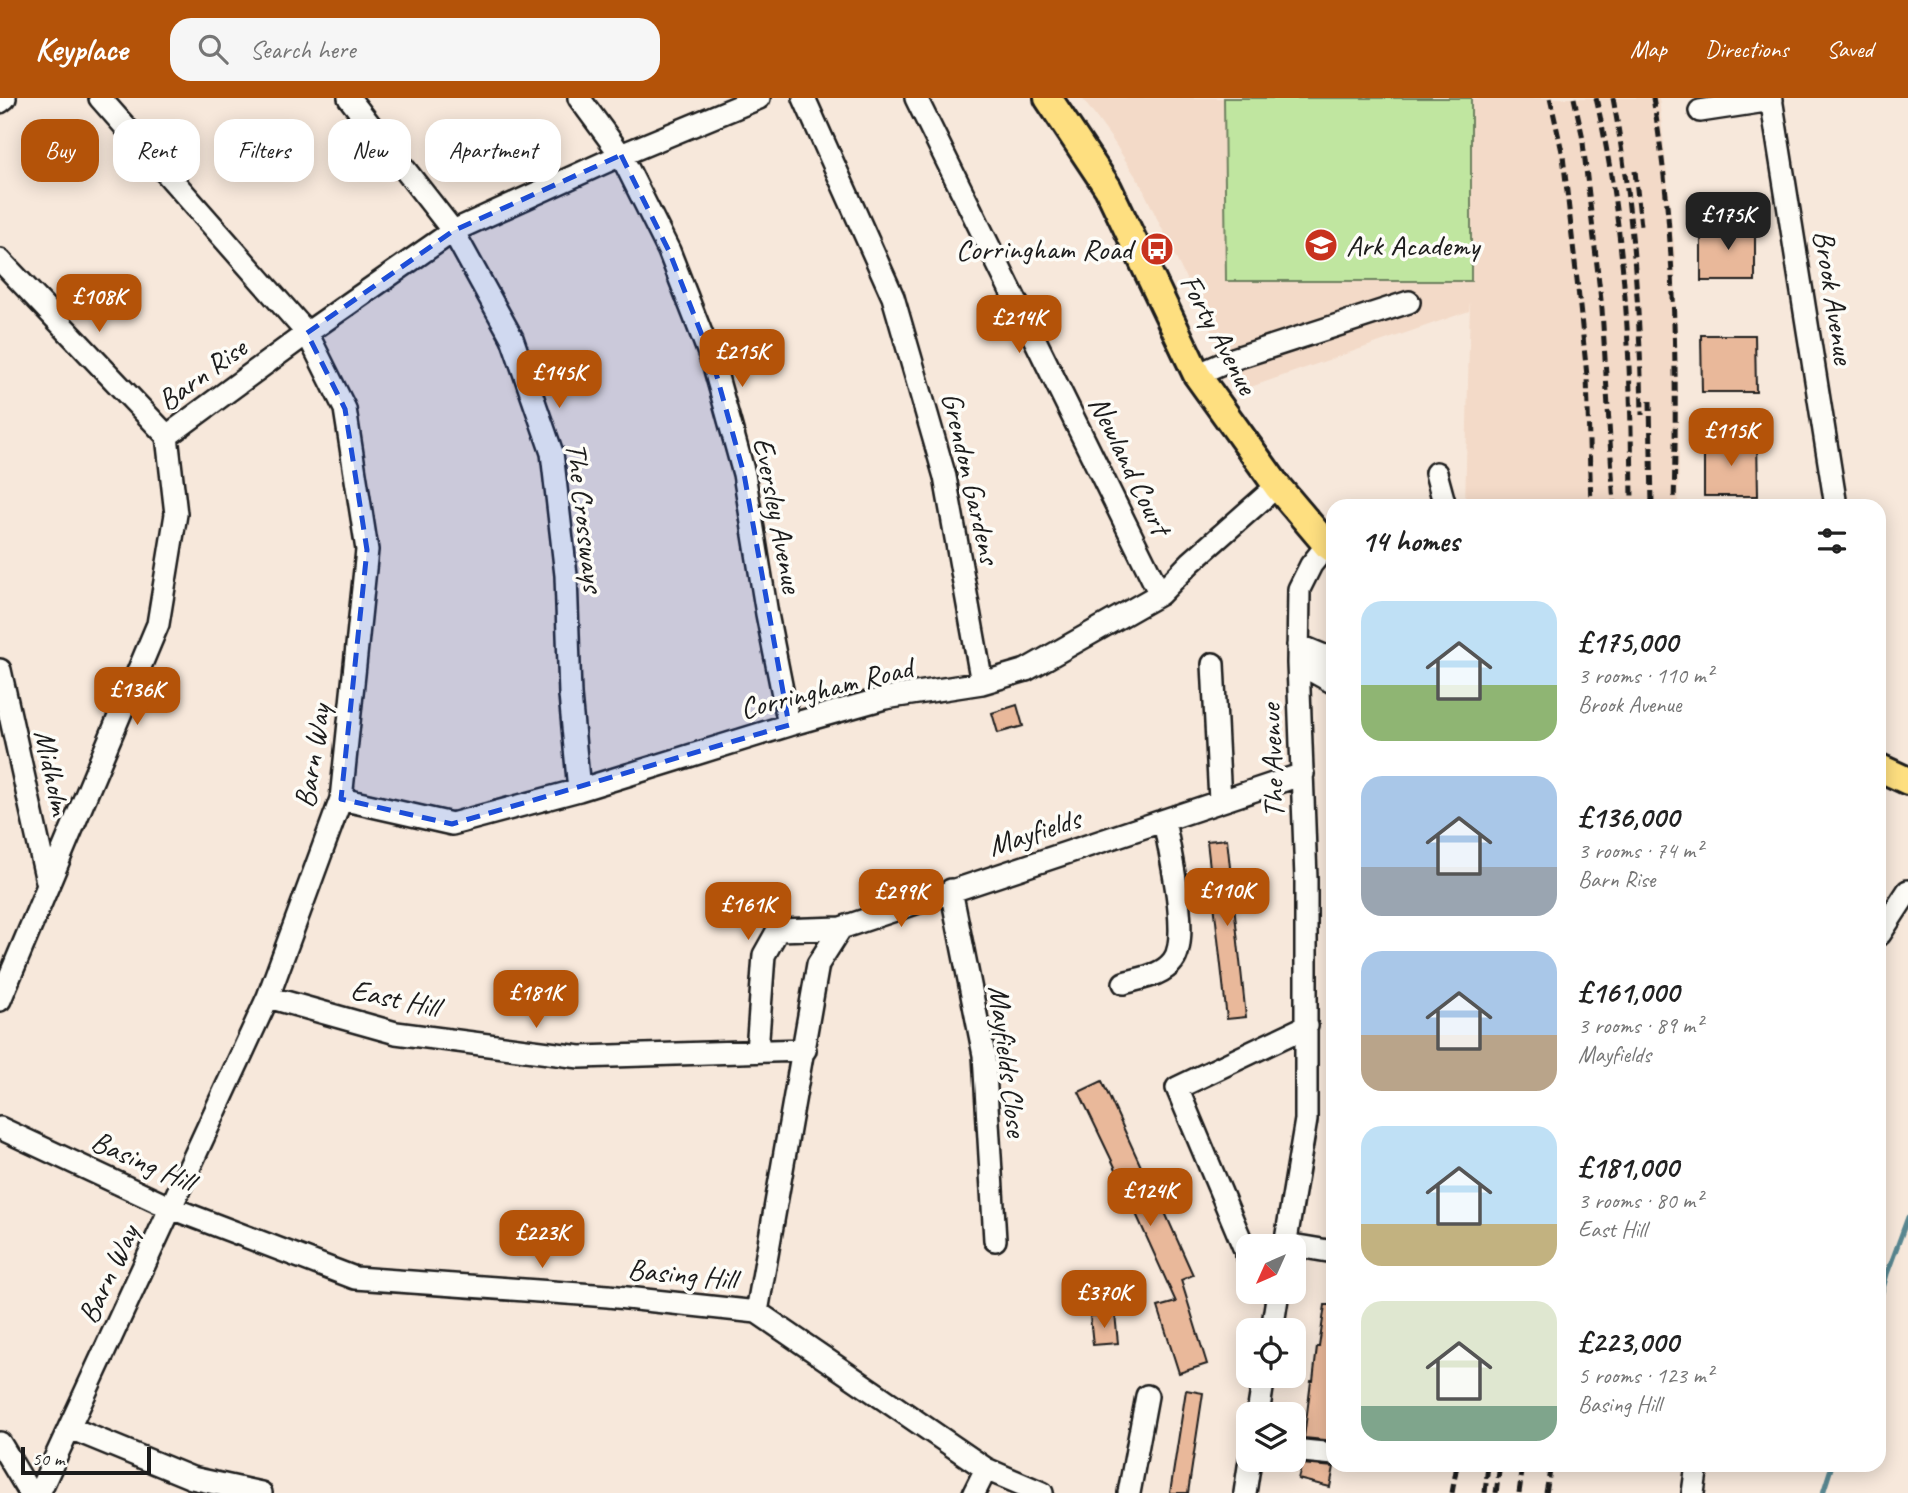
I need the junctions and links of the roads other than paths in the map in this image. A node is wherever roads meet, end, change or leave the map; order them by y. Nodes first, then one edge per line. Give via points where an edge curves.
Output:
1 (5, 98) edge
2 (100, 98) edge
3 (349, 98) edge
4 (579, 98) edge
5 (759, 98) edge
6 (804, 98) edge
7 (916, 98) edge
8 (1048, 98) edge
9 (1772, 99) edge
10 (0, 102) edge
11 (1700, 111) dead end
12 (621, 155) junction
13 (453, 231) junction
14 (0, 260) edge
15 (1409, 302) dead end
16 (307, 333) junction
17 (1196, 375) junction
18 (167, 436) junction
19 (1436, 473) dead end
20 (1277, 486) junction
21 (1443, 499) edge
22 (1835, 499) edge
23 (1326, 542) edge
24 (1326, 551) edge
25 (1160, 594) junction
26 (1298, 654) junction
27 (1326, 659) edge
28 (1213, 664) dead end
29 (0, 670) edge
30 (1326, 677) edge
31 (982, 683) junction
32 (789, 725) junction
33 (1886, 771) edge
34 (1303, 774) junction
35 (1908, 781) edge
36 (579, 790) junction
37 (341, 799) junction
38 (1220, 802) junction
39 (1164, 820) junction
40 (48, 886) junction
41 (951, 890) junction
42 (1908, 891) edge
43 (1886, 925) edge
44 (841, 928) junction
45 (1124, 982) dead end
46 (268, 997) junction
47 (0, 1000) edge
48 (1307, 1026) junction
49 (805, 1050) junction
50 (757, 1051) junction
51 (0, 1128) edge
52 (171, 1208) junction
53 (1238, 1234) edge
54 (1288, 1234) edge
55 (995, 1240) dead end
56 (1306, 1248) edge
57 (1326, 1251) edge
58 (757, 1312) junction
59 (1147, 1396) dead end
60 (70, 1428) junction
61 (0, 1443) edge
62 (1306, 1451) edge
63 (1326, 1453) edge
64 (986, 1469) junction
65 (1249, 1472) edge
66 (1697, 1472) edge
67 (30, 1493) edge
68 (39, 1493) edge
69 (261, 1493) edge
70 (974, 1493) edge
71 (1042, 1493) edge
72 (1129, 1493) edge
73 (1245, 1493) edge
74 (1693, 1493) edge

1 - 10 street
2 - 16 street, Barn Way
3 - 13 street, The Crossways
4 - 12 street, Eversley Avenue
5 - 12 street, Barn Rise
6 - 31 street, Grendon Gardens via 893,297 945,477
7 - 25 street, Newland Court
8 - 17 main road, Forty Avenue via 1108,188
9 - 11 street
9 - 22 street, Brook Avenue
12 - 13 street, Barn Rise
12 - 32 street, Eversley Avenue via 669,251 713,366 744,474
13 - 16 street, Barn Rise
13 - 36 street, The Crossways via 512,338 552,453 566,575
14 - 18 street
15 - 17 street
16 - 18 street, Barn Rise
16 - 37 street, Barn Way via 345,409 367,550
17 - 20 main road, Forty Avenue
18 - 40 street, Barn Rise via 176,514 158,624
19 - 21 street
20 - 23 main road, Forty Avenue
20 - 25 street, Corringham Road
24 - 26 street, The Avenue via 1311,565 1299,589
25 - 31 street, Corringham Road via 1026,670
26 - 27 street
26 - 30 street
26 - 34 street, The Avenue
28 - 38 street
29 - 40 street, Midholm
31 - 32 street, Corringham Road via 885,698
32 - 36 street, Corringham Road
33 - 35 main road
34 - 38 street, Mayfields
34 - 48 street, The Avenue
36 - 37 street, Corringham Road via 452,824
37 - 46 street, Barn Way
38 - 39 street, Mayfields
39 - 41 street, Mayfields
39 - 45 street via 1179,910 1180,948 1162,971
40 - 47 street, Barn Rise
41 - 44 street, Mayfields
41 - 55 street, Mayfields Close via 984,1055
42 - 43 street
44 - 49 street via 818,964
44 - 50 street, Mayfields via 778,930 764,955
46 - 50 street, East Hill via 396,1033 580,1057
46 - 52 street, Barn Way
48 - 53 street via 1177,1088
48 - 54 street, The Avenue via 1306,1121
49 - 50 street, East Hill
49 - 58 street
51 - 52 street, Basing Hill
52 - 58 street, Basing Hill via 355,1278
52 - 60 street, Barn Way
56 - 57 street
58 - 64 street, Basing Hill
59 - 72 street
60 - 68 street, Barn Way
60 - 69 street via 192,1478
61 - 67 street
62 - 63 street
64 - 70 street
64 - 71 street, Basing Hill
65 - 73 street
66 - 74 street

